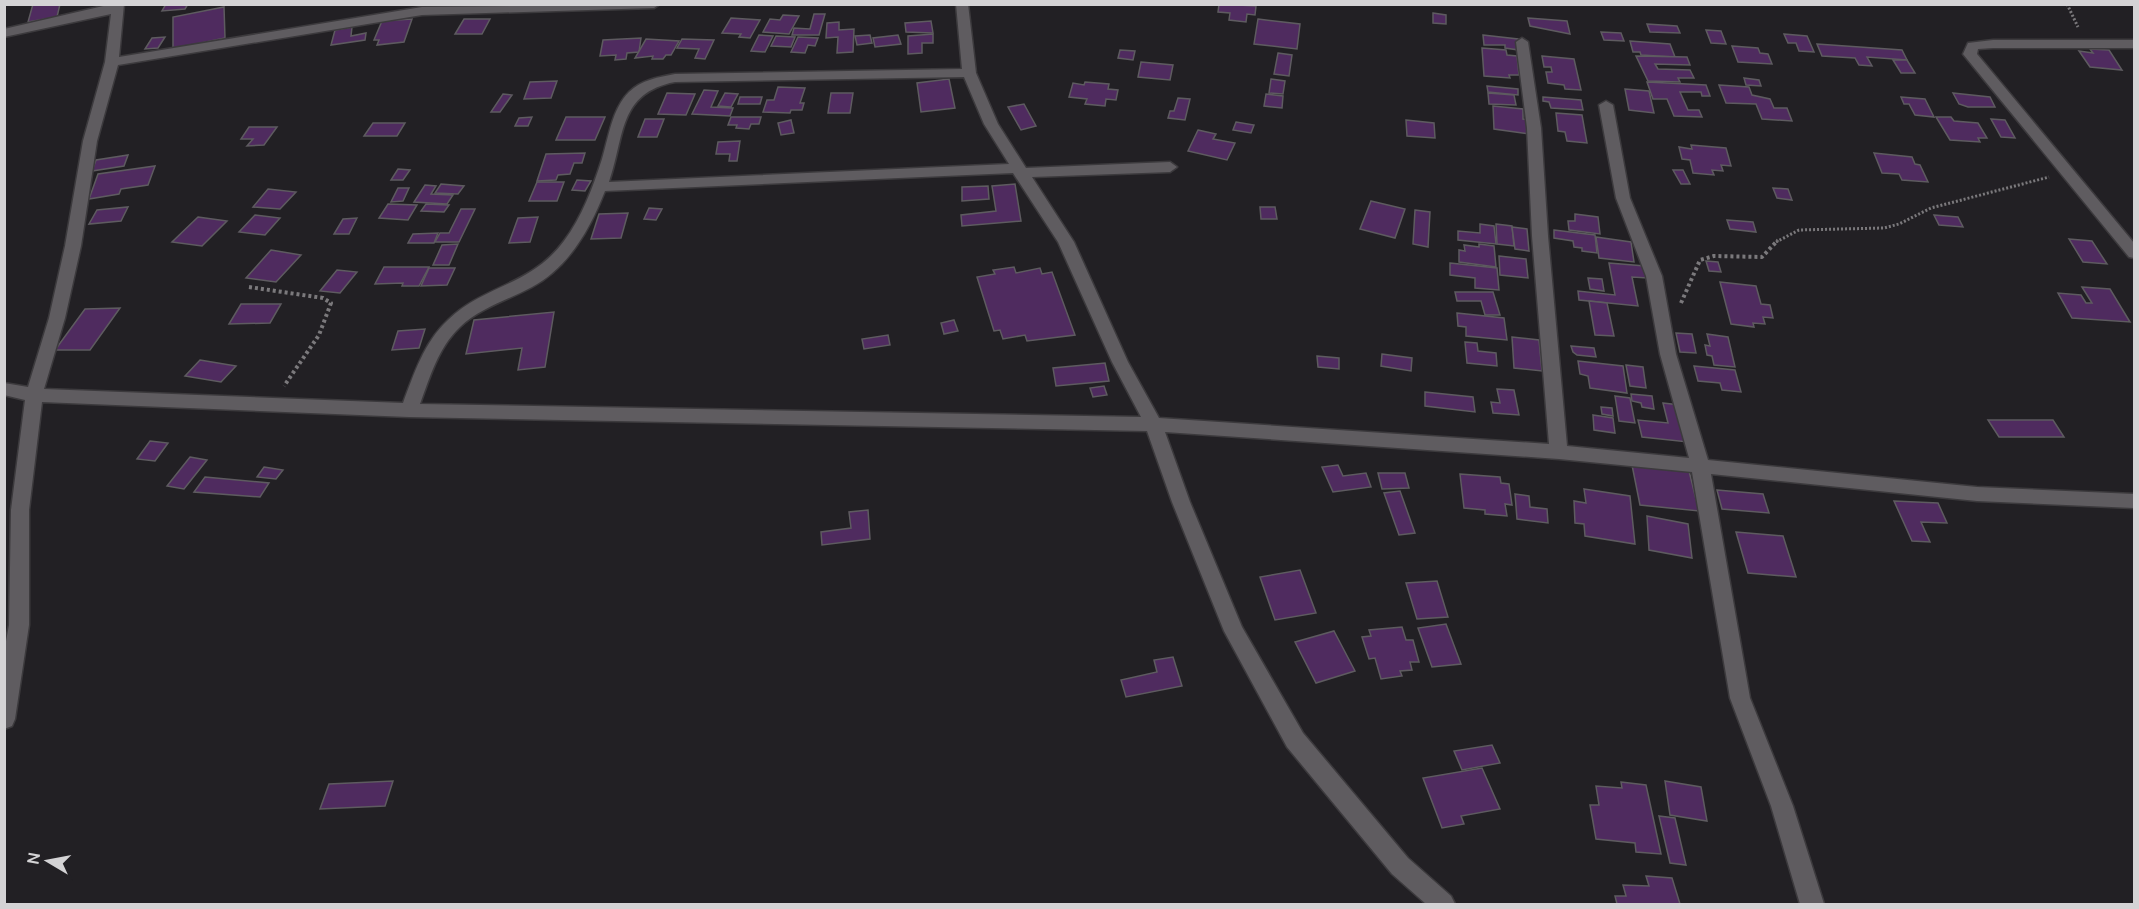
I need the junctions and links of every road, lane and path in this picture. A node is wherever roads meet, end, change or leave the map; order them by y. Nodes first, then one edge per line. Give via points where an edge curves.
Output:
1 (654, 4) edge
2 (962, 4) edge
3 (2067, 4) edge
4 (118, 7) edge
5 (4, 33) edge
6 (1522, 42) dead end
7 (2086, 44) junction
8 (2134, 44) edge
9 (112, 62) junction
10 (969, 73) junction
11 (1606, 105) dead end
12 (1170, 167) dead end
13 (2065, 169) junction
14 (1018, 171) junction
15 (601, 187) junction
16 (2134, 253) edge
17 (249, 287) dead end
18 (1665, 329) junction
19 (4, 389) edge
20 (34, 395) junction
21 (267, 405) junction
22 (409, 410) junction
23 (1154, 424) junction
24 (1559, 452) junction
25 (1700, 465) junction
26 (2134, 501) edge
27 (4, 719) edge
28 (1443, 904) edge
29 (1812, 904) edge

1 - 9 street via 422,11
2 - 10 street
3 - 7 path
4 - 5 street
4 - 9 street
6 - 24 street via 1534,128
7 - 8 street
7 - 13 street via 1993,44 1973,46 1970,54
9 - 20 street via 90,141 57,318
10 - 14 street via 991,124
10 - 15 street via 651,81 634,92 626,104
11 - 18 street via 1623,198 1654,276
12 - 14 street
13 - 16 street
13 - 18 path via 2053,176 1931,208 1899,224 1859,230 1799,230 1778,240 1762,257 1714,256 1700,260
14 - 15 street
14 - 23 street via 1066,242 1120,362
15 - 22 street via 580,226 545,271 463,315 445,332
17 - 21 path via 308,295 331,303 330,312 298,369
18 - 25 street via 1668,354
19 - 20 street
20 - 21 street
20 - 27 street via 20,510 19,625
21 - 22 street
22 - 23 street
23 - 24 street
23 - 28 street via 1233,632 1295,740 1400,866
24 - 25 street
25 - 26 street via 1977,494
25 - 29 street via 1740,698 1782,806

